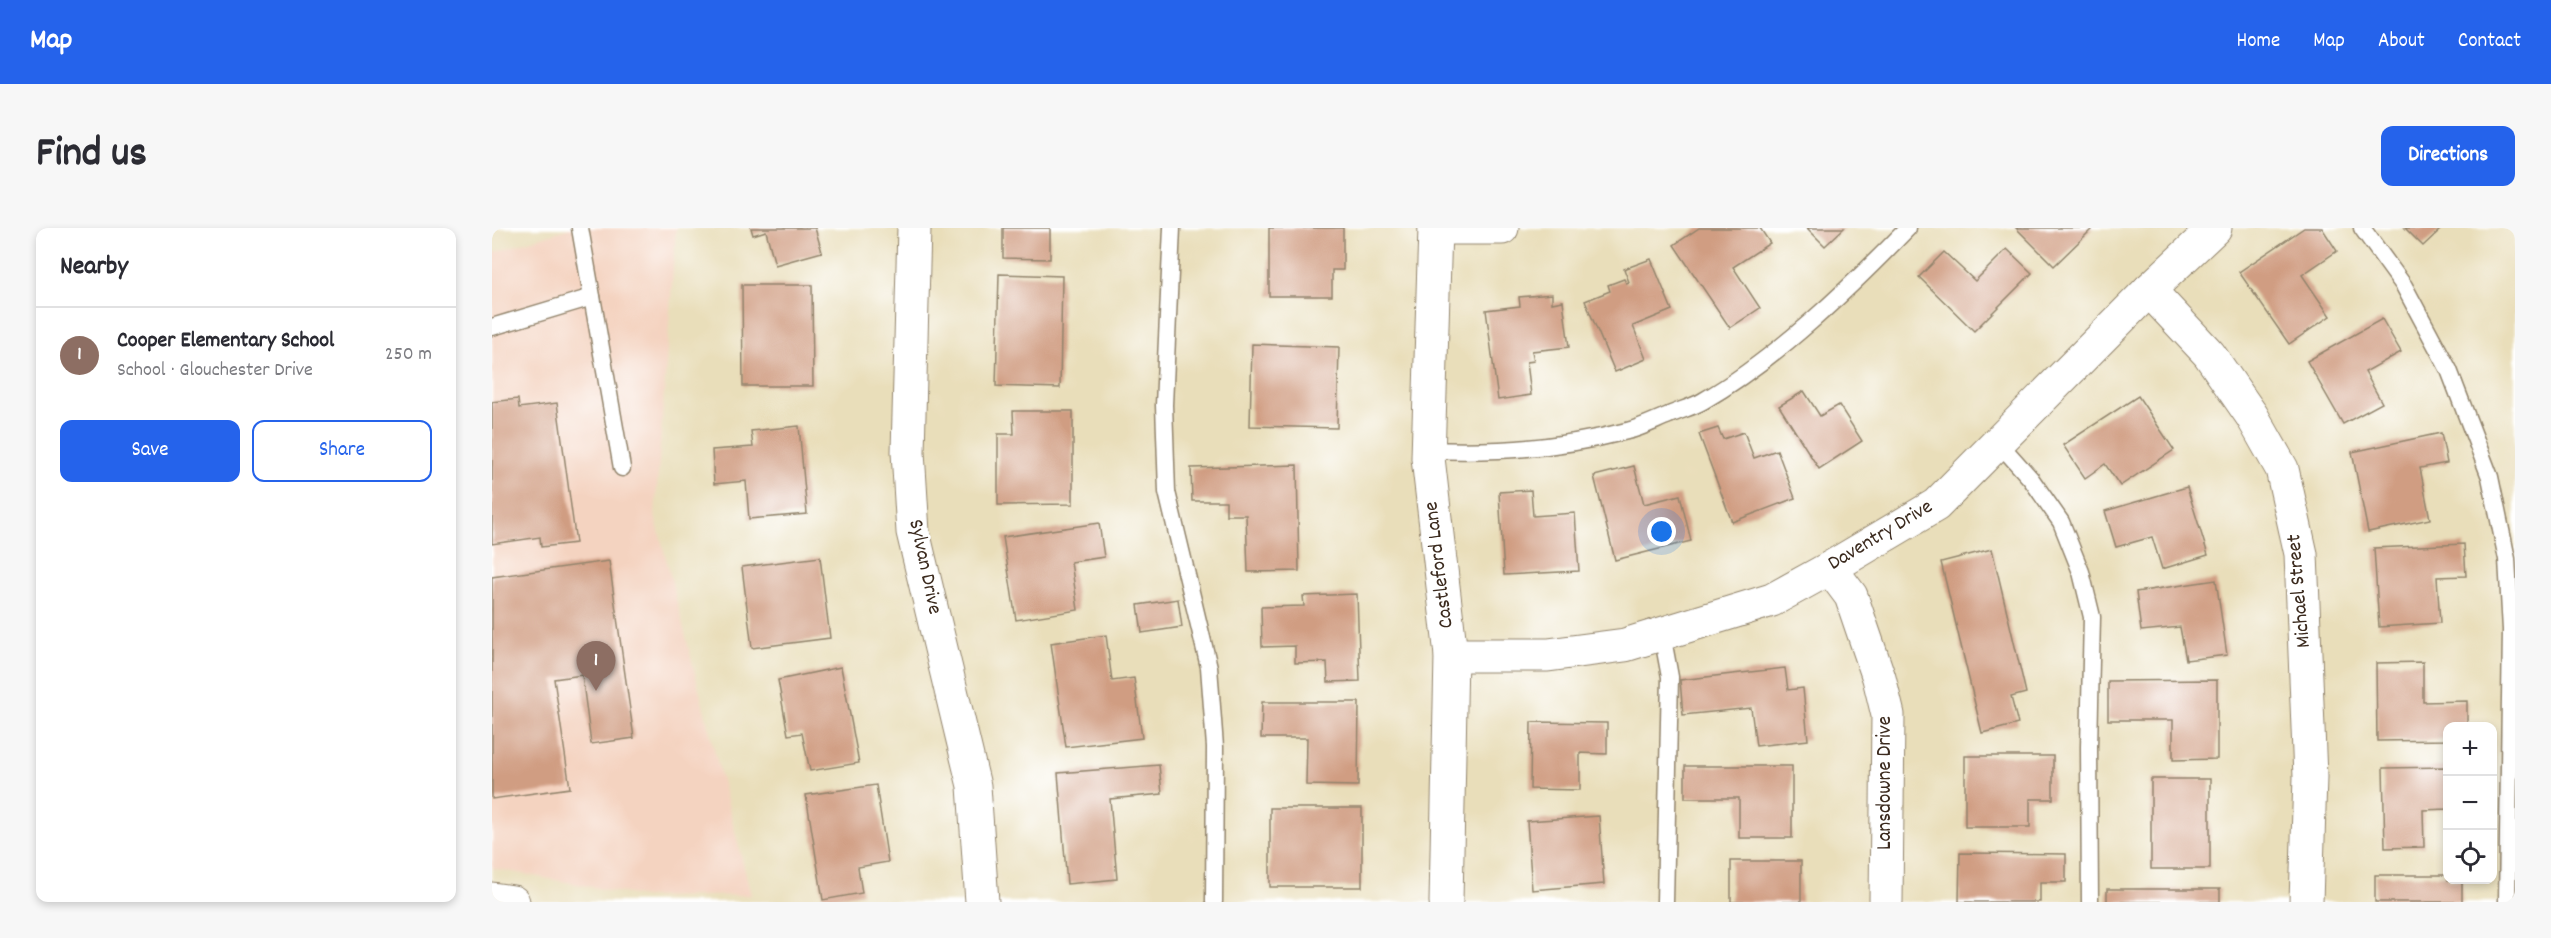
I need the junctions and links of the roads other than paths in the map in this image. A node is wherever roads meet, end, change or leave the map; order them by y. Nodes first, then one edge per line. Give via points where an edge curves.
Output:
1 (580, 228) edge
2 (914, 228) edge
3 (1172, 228) edge
4 (1435, 228) edge
5 (1502, 228) edge
6 (1908, 228) edge
7 (2215, 228) edge
8 (2362, 228) edge
9 (2150, 290) junction
10 (592, 297) junction
11 (492, 327) edge
12 (1998, 442) junction
13 (1428, 450) junction
14 (622, 468) dead end
15 (1830, 568) junction
16 (1662, 634) junction
17 (1451, 656) junction
18 (492, 899) edge
19 (513, 902) edge
20 (982, 902) edge
21 (1214, 902) edge
22 (1446, 902) edge
23 (1665, 902) edge
24 (1887, 902) edge
25 (2090, 902) edge
26 (2306, 902) edge
27 (2507, 902) edge

1 - 10 lane
2 - 20 street, Sylvan Drive via 908,452 914,532 974,786
3 - 21 lane via 1164,405 1167,492 1209,667 1215,747
4 - 5 street
4 - 13 street, Castleford Lane
6 - 13 lane via 1855,283 1809,322 1702,402 1629,431 1544,447 1474,452
7 - 9 street, Daventry Drive
8 - 27 lane via 2404,286 2449,370 2490,477 2507,560 2511,630
9 - 12 street, Daventry Drive
9 - 26 street, Michael Street via 2209,354 2252,416 2282,469 2301,554 2310,777
10 - 11 lane
10 - 14 lane
12 - 15 street, Daventry Drive via 1936,505
12 - 25 lane via 2031,479 2061,522 2081,572 2092,617
13 - 17 street, Castleford Lane
15 - 16 street, Daventry Drive via 1772,600
15 - 24 street, Lansdowne Drive via 1851,596 1888,715
16 - 17 street, Daventry Drive via 1625,645 1548,656
16 - 23 lane via 1670,677
17 - 22 street, Castleford Lane
18 - 19 street

